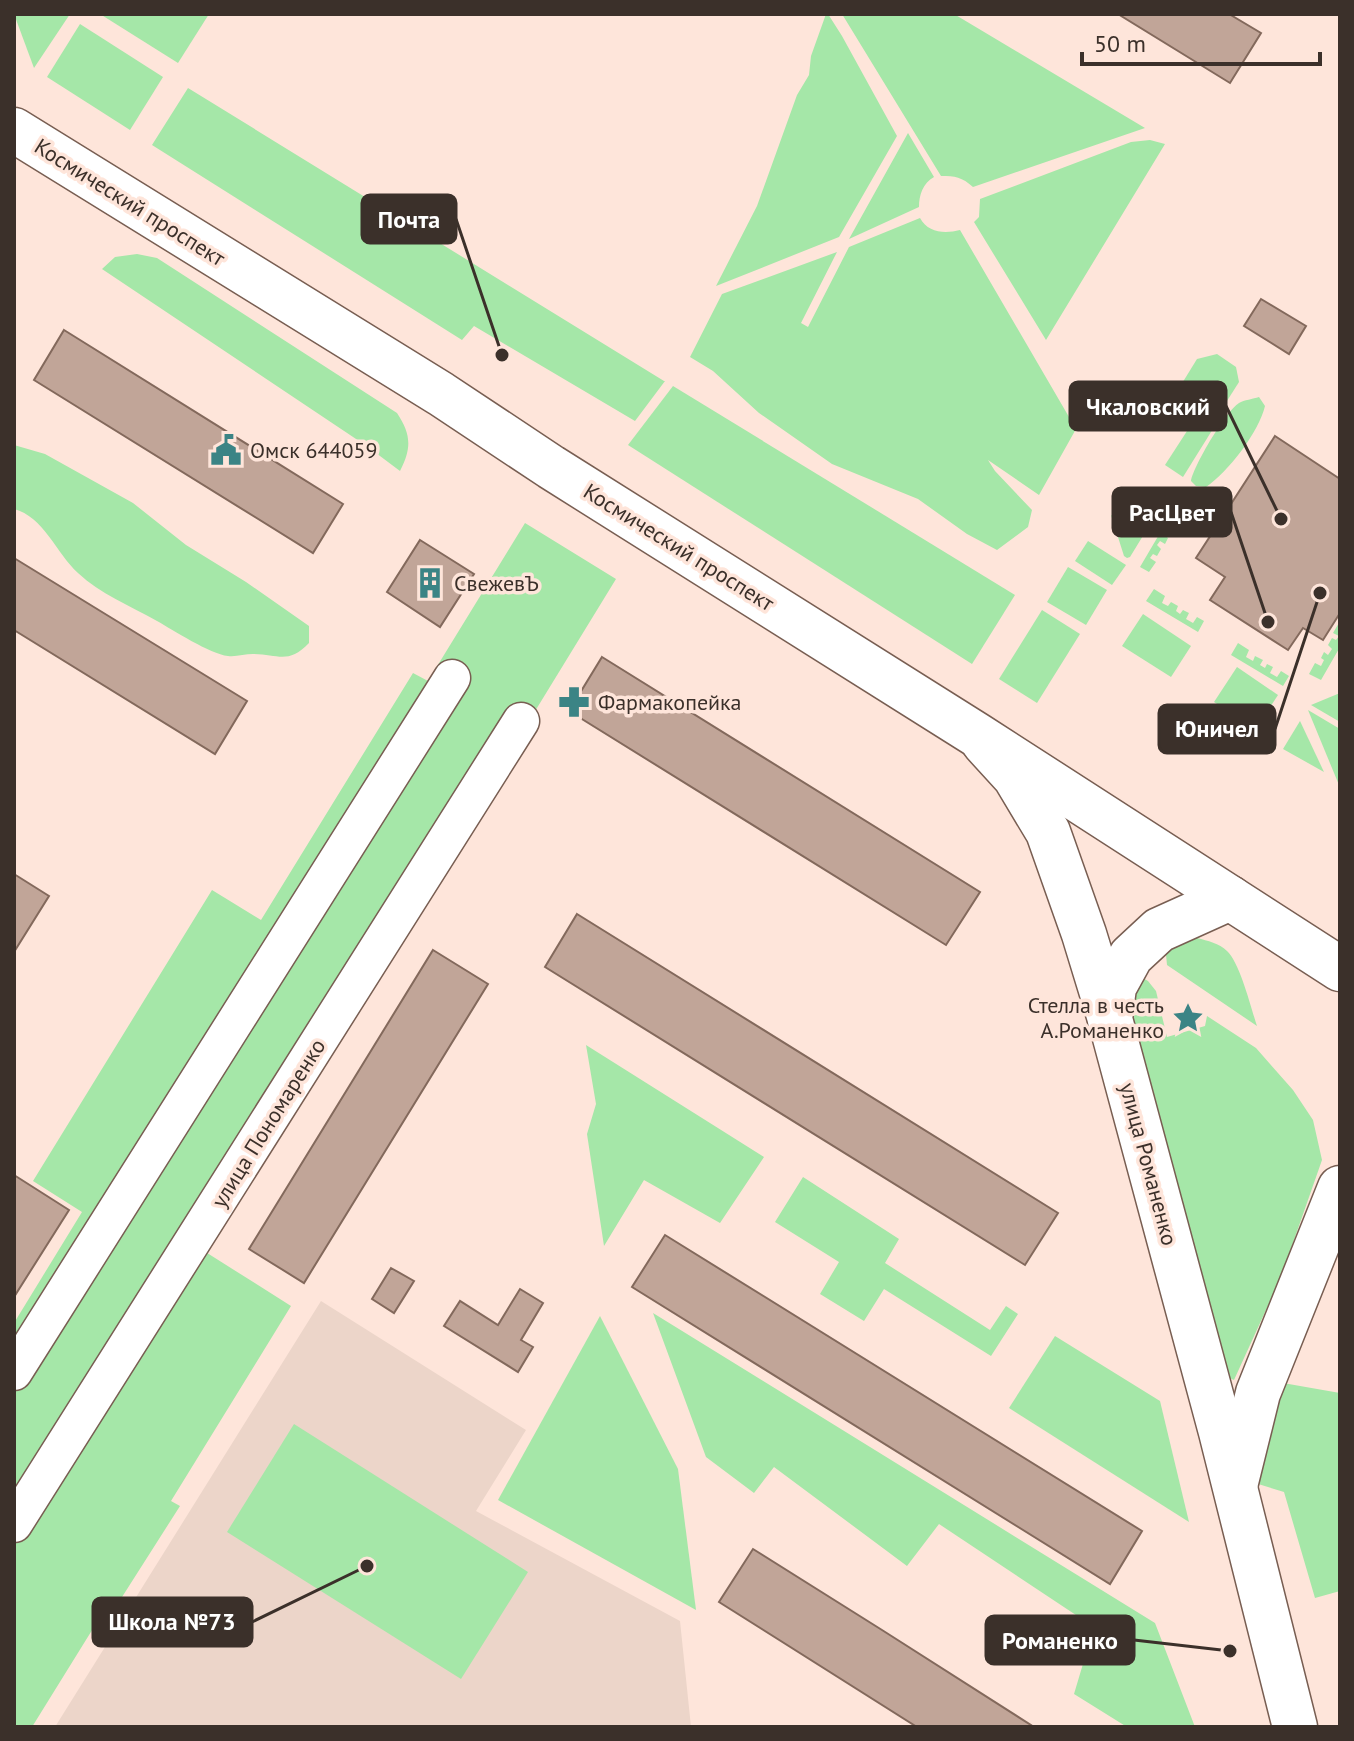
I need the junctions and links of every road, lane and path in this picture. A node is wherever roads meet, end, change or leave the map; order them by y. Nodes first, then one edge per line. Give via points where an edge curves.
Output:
1 (14, 130) edge
2 (452, 678) dead end
3 (521, 721) dead end
4 (977, 735) junction
5 (1230, 898) junction
6 (1340, 969) edge
7 (1110, 1019) junction
8 (1340, 1188) edge
9 (14, 1372) edge
10 (1234, 1488) junction
11 (14, 1524) edge
12 (1295, 1727) edge

1 - 4 main road, Космический проспект
2 - 9 street
3 - 11 street, улица Пономаренко
4 - 5 main road, Космический проспект
4 - 7 main road via 1015,777 1048,832
5 - 6 main road, Космический проспект
5 - 7 main road, улица Романенко via 1159,930 1131,956 1114,987
7 - 10 main road, улица Романенко
8 - 10 main road, улица Романенко via 1258,1393
10 - 12 main road, улица Романенко

